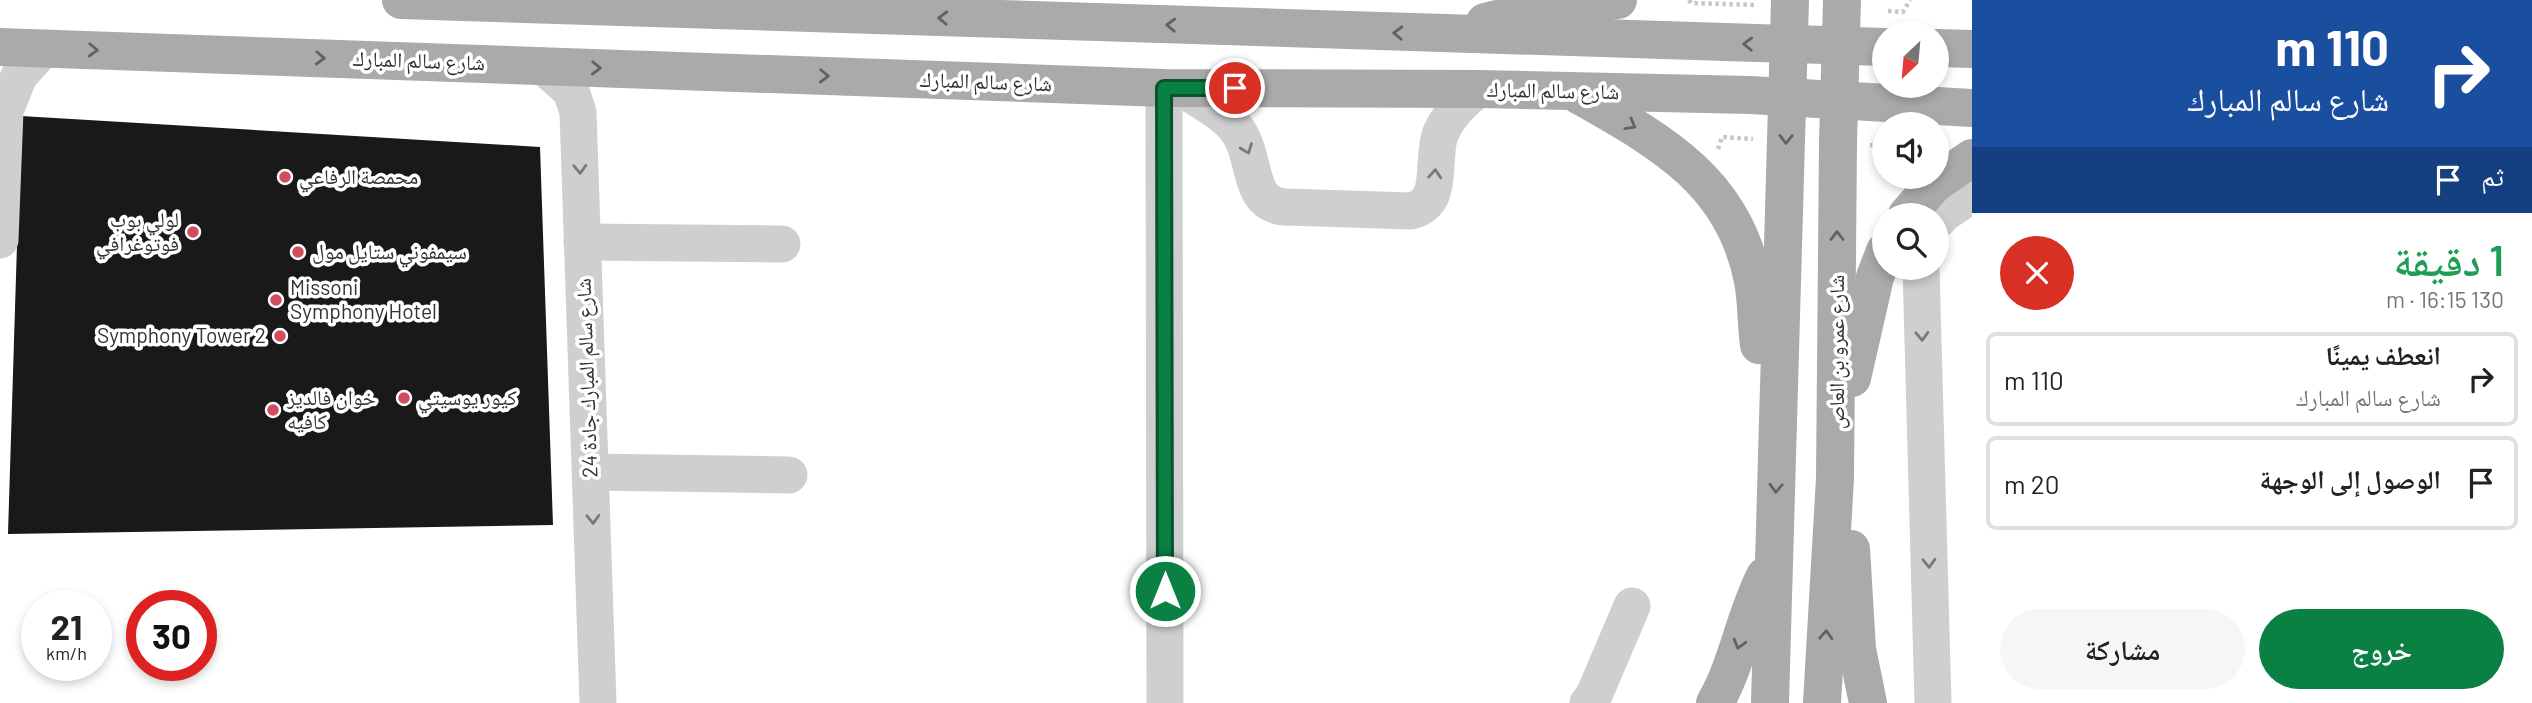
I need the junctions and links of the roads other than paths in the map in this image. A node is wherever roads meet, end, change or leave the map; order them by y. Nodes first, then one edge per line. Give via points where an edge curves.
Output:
1 (401, 0) edge
2 (1618, 0) edge
3 (1790, 0) edge
4 (1842, 0) edge
5 (1448, 34) junction
6 (1788, 46) junction
7 (0, 47) edge
8 (1841, 47) junction
9 (1872, 47) edge
10 (44, 48) junction
11 (1950, 48) edge
12 (1972, 48) edge
13 (543, 66) junction
14 (1172, 88) junction
15 (1479, 89) junction
16 (1572, 91) junction
17 (1787, 96) junction
18 (1839, 100) junction
19 (1972, 108) edge
20 (1972, 158) edge
21 (1972, 195) edge
22 (1917, 203) edge
23 (1949, 210) edge
24 (0, 240) edge
25 (582, 242) junction
26 (782, 244) dead end
27 (1874, 280) edge
28 (1921, 280) edge
29 (1836, 424) junction
30 (1778, 431) junction
31 (591, 472) junction
32 (789, 475) dead end
33 (1835, 478) junction
34 (1774, 559) junction
35 (1632, 606) dead end
36 (598, 703) edge
37 (1165, 703) edge
38 (1588, 703) edge
39 (1715, 703) edge
40 (1770, 703) edge
41 (1822, 703) edge
42 (1868, 703) edge
43 (1933, 703) edge

5 -> 1 main road
2 - 5 main road via 1518,14
3 - 6 main road
4 - 8 main road, شارع عمرو بن العاص
6 -> 5 main road
6 - 8 main road
6 - 17 main road
7 - 10 main road, شارع سالم المبارك
8 - 9 main road
8 - 18 main road, شارع عمرو بن العاص
10 -> 13 main road, شارع سالم المبارك
10 - 24 street via 19,76 5,111
11 - 12 main road
13 -> 14 main road, شارع سالم المبارك
13 -> 25 street, شارع سالم المبارك جادة 24 via 570,91 578,112
14 - 15 main road, شارع سالم المبارك
14 -> 15 street via 1224,117 1242,136 1257,189 1268,202 1410,211 1431,197 1436,152 1446,122
14 - 37 street
15 - 16 main road, شارع سالم المبارك
16 - 17 main road, شارع سالم المبارك
16 -> 30 main road via 1661,142 1722,205 1753,280 1762,370
17 - 18 main road, شارع سالم المبارك
17 -> 30 main road
18 - 19 main road, شارع سالم المبارك
29 -> 18 main road, شارع عمرو بن العاص
20 - 22 main road via 1934,184
21 - 23 street
25 - 26 street
25 - 31 street, شارع سالم المبارك جادة 24
27 - 29 main road via 1856,365
28 -> 43 street
29 - 33 main road, شارع عمرو بن العاص
30 -> 34 main road
31 - 32 street
31 -> 36 street, شارع سالم المبارك جادة 24
41 -> 33 main road, شارع عمرو بن العاص
33 - 42 main road via 1849,534 1857,649
34 -> 39 main road
34 - 40 main road
35 - 38 street

